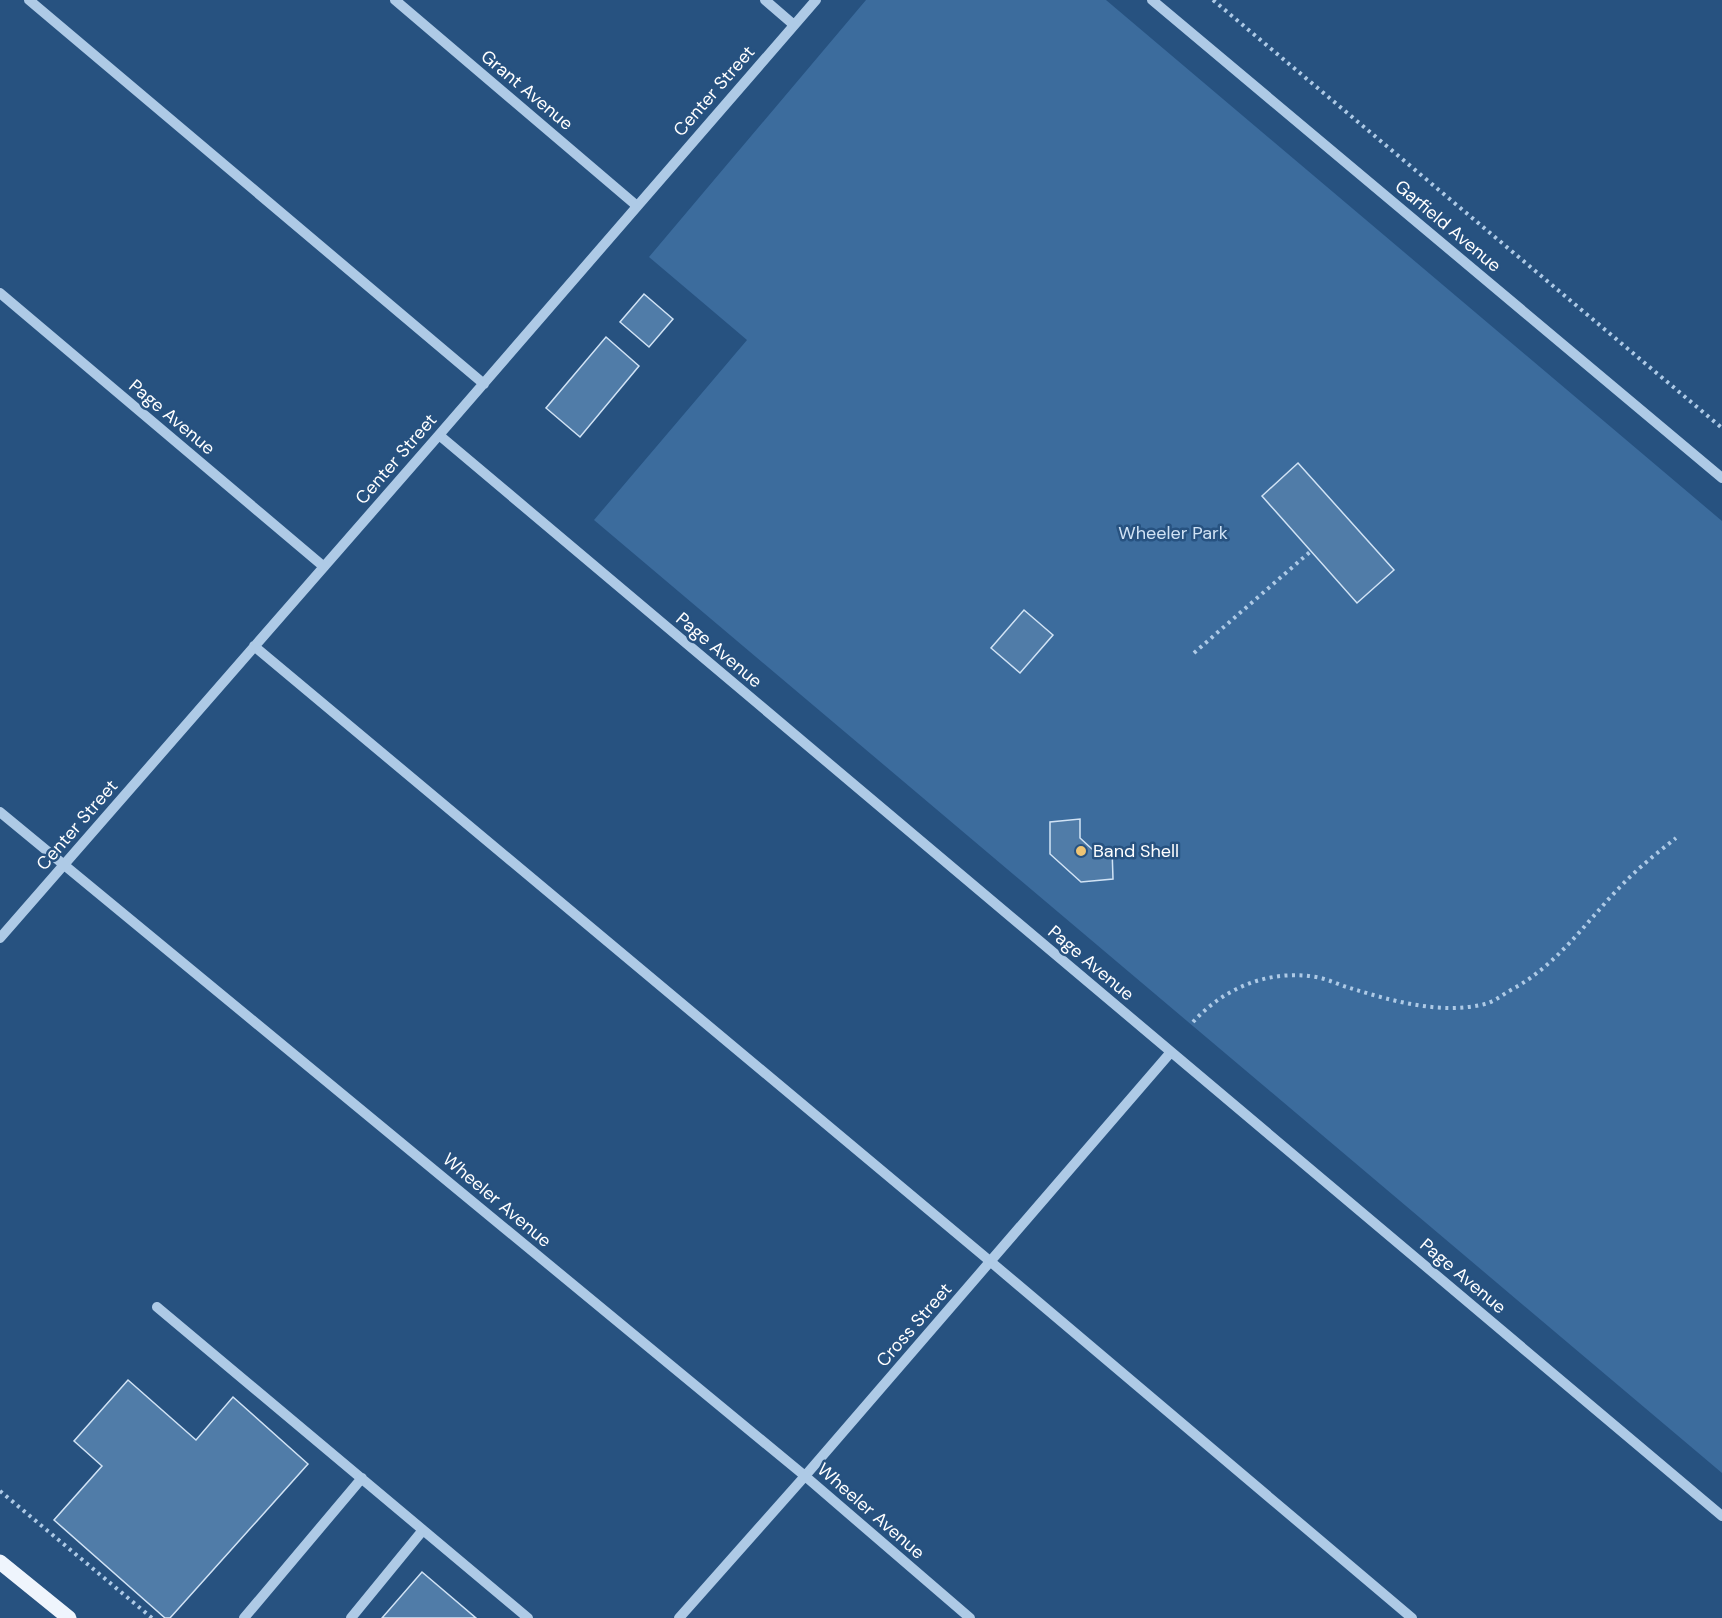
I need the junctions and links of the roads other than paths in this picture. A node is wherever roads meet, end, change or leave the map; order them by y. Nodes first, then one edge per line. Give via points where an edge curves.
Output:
1 (29, 0) edge
2 (395, 0) edge
3 (765, 0) edge
4 (816, 0) edge
5 (1152, 0) edge
6 (794, 25) junction
7 (637, 206) junction
8 (0, 293) edge
9 (484, 384) junction
10 (439, 435) junction
11 (1722, 478) edge
12 (323, 566) junction
13 (254, 646) junction
14 (0, 812) edge
15 (64, 864) junction
16 (0, 938) edge
17 (1171, 1052) junction
18 (991, 1262) junction
19 (157, 1306) dead end
20 (805, 1476) junction
21 (362, 1478) junction
22 (1722, 1516) edge
23 (423, 1530) junction
24 (0, 1562) edge
25 (69, 1618) edge
26 (244, 1618) edge
27 (351, 1618) edge
28 (528, 1618) edge
29 (679, 1618) edge
30 (970, 1618) edge
31 (1412, 1618) edge

1 - 9 street
2 - 7 street, Grant Avenue
3 - 6 street
4 - 6 street, Center Street
5 - 11 street, Garfield Avenue
6 - 7 street, Center Street
7 - 9 street, Center Street
8 - 12 street, Page Avenue
9 - 10 street, Center Street
10 - 12 street, Center Street
10 - 17 street, Page Avenue
12 - 13 street, Center Street
13 - 15 street, Center Street
13 - 18 street
14 - 15 street, Wheeler Avenue
15 - 16 street, Center Street
15 - 20 street, Wheeler Avenue
17 - 18 street, Cross Street
17 - 22 street, Page Avenue
18 - 20 street, Cross Street
18 - 31 street
19 - 21 street
20 - 29 street, Cross Street
20 - 30 street, Wheeler Avenue
21 - 23 street
21 - 26 street
23 - 27 street
23 - 28 street
24 - 25 main road

